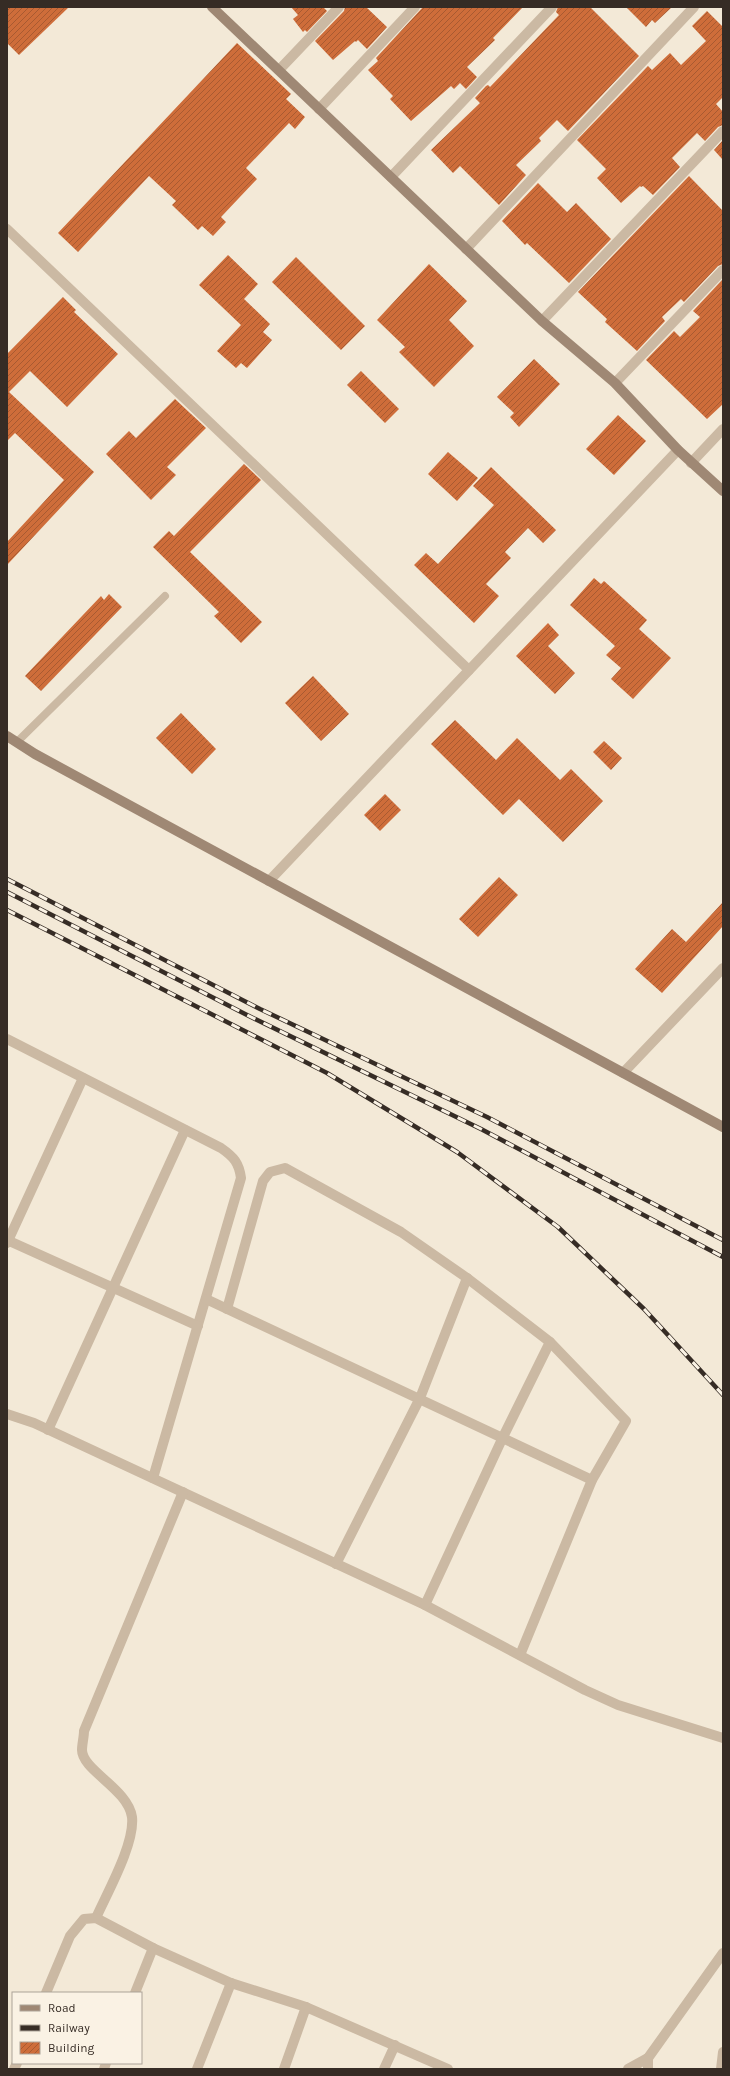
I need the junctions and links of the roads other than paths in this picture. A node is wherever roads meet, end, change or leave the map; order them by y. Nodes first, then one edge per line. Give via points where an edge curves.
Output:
1 (212, 7) edge
2 (339, 7) edge
3 (415, 7) edge
4 (552, 7) edge
5 (694, 7) edge
6 (278, 70) junction
7 (319, 109) junction
8 (723, 131) edge
9 (391, 177) junction
10 (7, 229) edge
11 (466, 249) junction
12 (723, 270) edge
13 (542, 320) junction
14 (615, 384) junction
15 (723, 429) edge
16 (678, 450) junction
17 (691, 463) junction
18 (723, 491) edge
19 (165, 596) dead end
20 (469, 670) junction
21 (7, 736) edge
22 (17, 742) junction
23 (269, 881) junction
24 (723, 968) edge
25 (7, 1039) edge
26 (623, 1073) junction
27 (83, 1078) junction
28 (723, 1127) edge
29 (185, 1130) junction
30 (7, 1242) edge
31 (467, 1278) junction
32 (112, 1288) junction
33 (206, 1299) junction
34 (227, 1309) junction
35 (198, 1326) junction
36 (550, 1342) junction
37 (420, 1398) junction
38 (7, 1414) edge
39 (48, 1430) junction
40 (502, 1437) junction
41 (153, 1478) junction
42 (592, 1480) junction
43 (183, 1492) junction
44 (336, 1564) junction
45 (425, 1605) junction
46 (520, 1655) junction
47 (723, 1738) edge
48 (96, 1918) junction
49 (153, 1948) junction
50 (723, 1953) edge
51 (231, 1983) junction
52 (46, 1992) edge
53 (135, 1992) edge
54 (306, 2007) junction
55 (395, 2045) junction
56 (723, 2052) edge
57 (648, 2058) junction
58 (197, 2069) edge
59 (284, 2069) edge
60 (384, 2069) edge
61 (448, 2069) edge
62 (628, 2069) edge
63 (648, 2069) edge
64 (720, 2069) edge

1 - 6 main road
2 - 6 street
3 - 7 street
4 - 9 street
5 - 11 street
6 - 7 main road
7 - 9 main road
8 - 13 street
9 - 11 main road
10 - 20 street
11 - 13 main road
12 - 14 street
13 - 14 main road
14 - 16 main road
15 - 17 street
16 - 17 main road
16 - 20 street
17 - 18 main road
19 - 22 lane
20 - 23 street
21 - 22 main road
22 - 23 main road
23 - 26 main road
24 - 26 street
25 - 27 street
26 - 28 main road
27 - 29 street
27 - 30 street
29 - 32 street
29 - 33 street via 234,1157 240,1166 241,1178
30 - 32 street
31 - 34 street via 401,1232 285,1168 270,1172 263,1182
31 - 36 street
31 - 37 street
32 - 35 street
32 - 39 street
33 - 34 street
33 - 35 street
34 - 37 street
35 - 41 street
36 - 40 street
36 - 42 street via 626,1421
37 - 40 street
37 - 44 street
38 - 39 street
39 - 41 street
40 - 42 street
40 - 45 street
41 - 43 street
42 - 46 street
43 - 44 street
43 - 48 street via 84,1732 82,1749 86,1762 122,1796 132,1817 129,1844
44 - 45 street
45 - 46 street
46 - 47 street via 618,1705
48 - 49 street
48 - 52 street via 84,1919 70,1936
49 - 51 street
49 - 53 street
50 - 57 street
51 - 54 street
51 - 58 street
54 - 55 street
54 - 59 street
55 - 60 street
55 - 61 street
56 - 64 street
57 - 62 street
57 - 63 street

